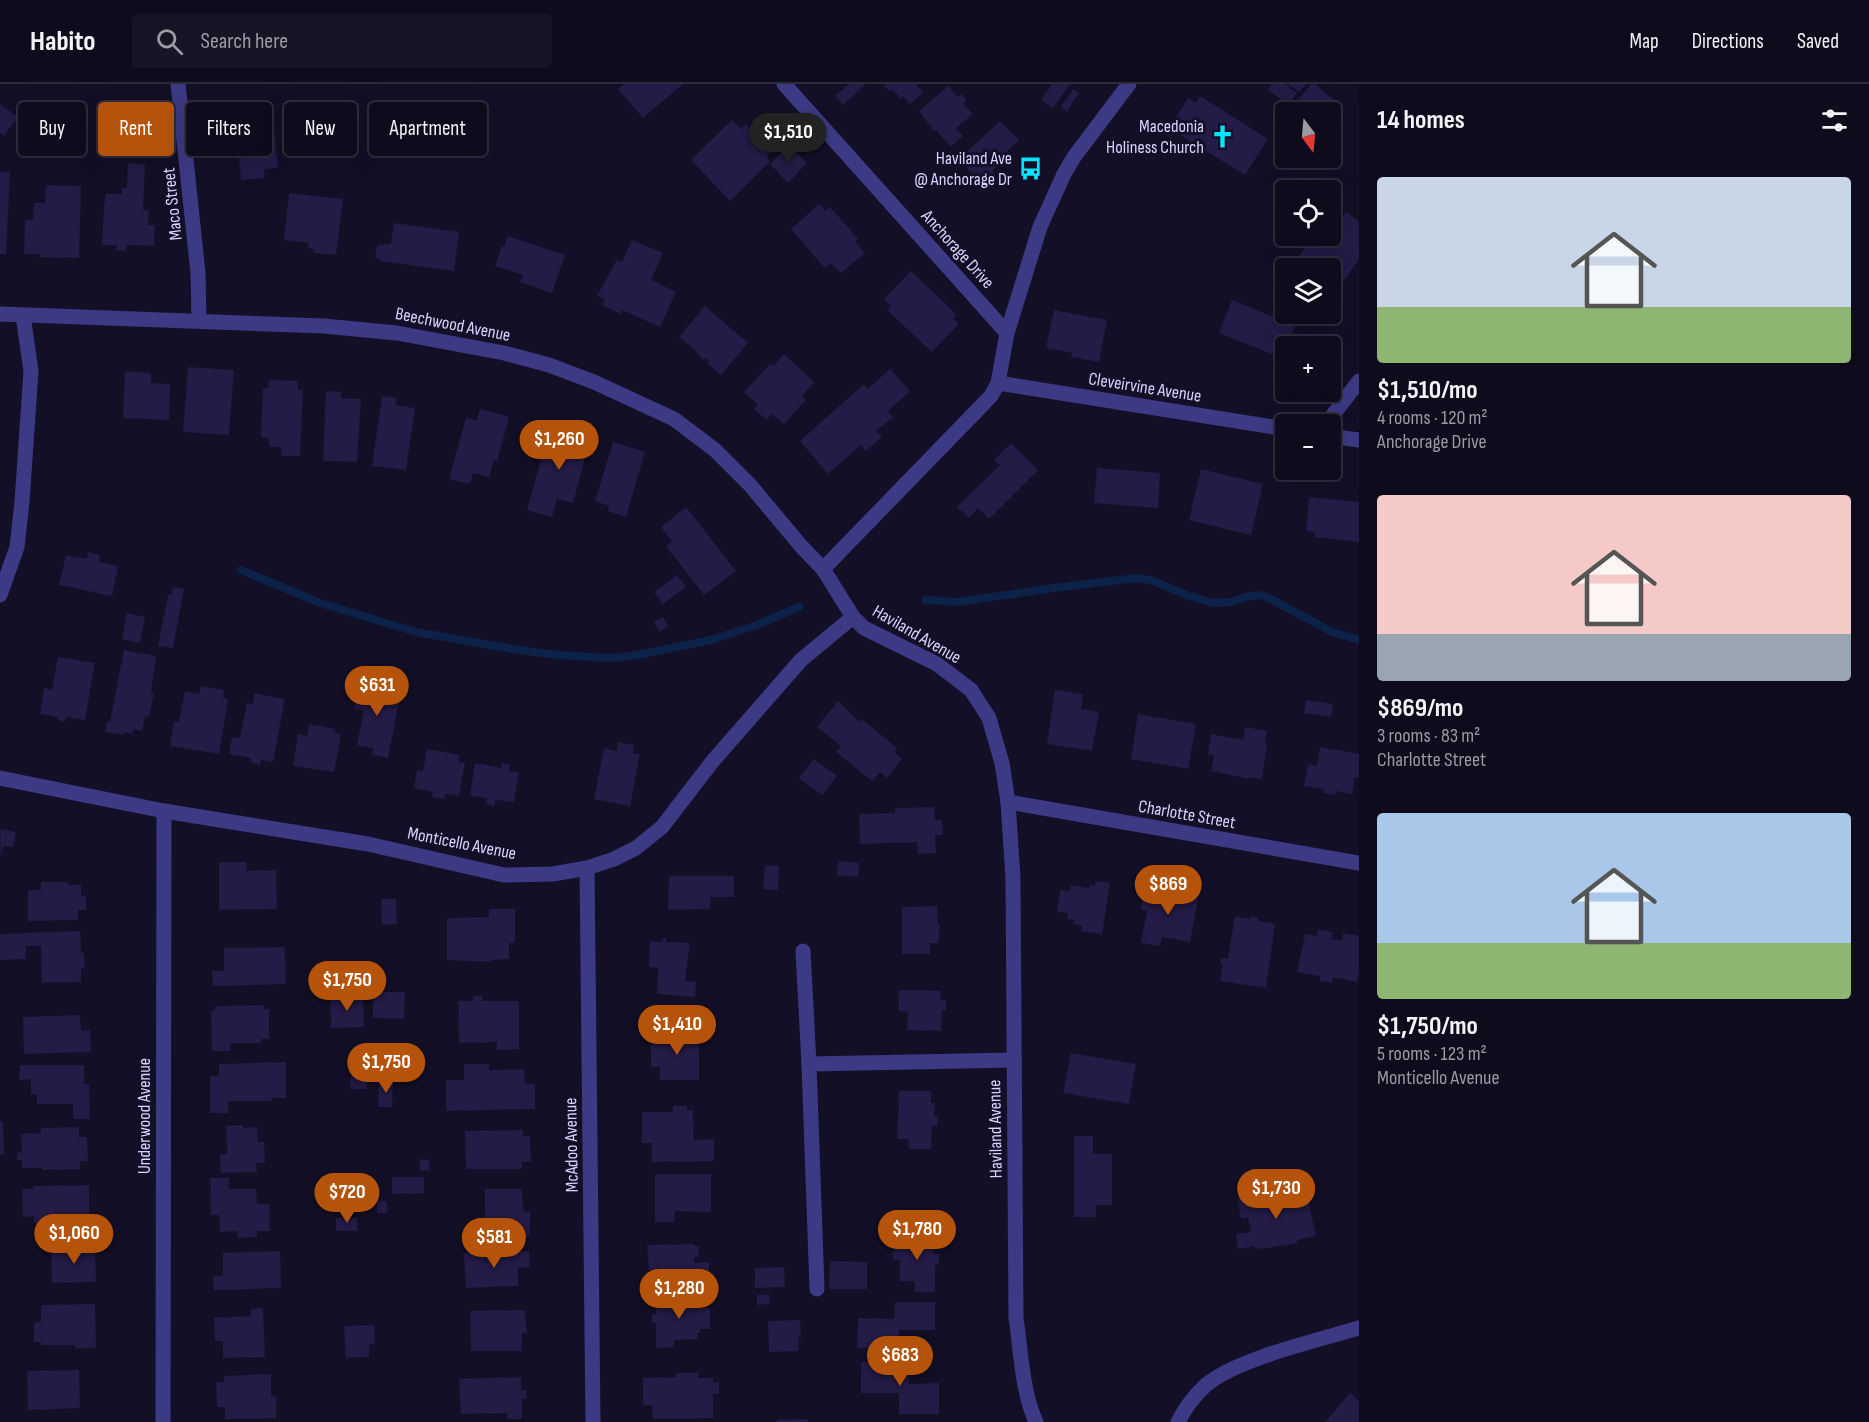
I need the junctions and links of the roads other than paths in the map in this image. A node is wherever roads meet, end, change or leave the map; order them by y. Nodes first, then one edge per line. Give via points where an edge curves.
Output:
1 (178, 84) edge
2 (784, 84) edge
3 (1129, 84) edge
4 (0, 314) edge
5 (23, 315) junction
6 (199, 321) junction
7 (1008, 333) junction
8 (1359, 381) edge
9 (999, 383) junction
10 (1334, 414) edge
11 (1275, 427) edge
12 (1341, 438) edge
13 (1359, 440) edge
14 (823, 569) junction
15 (0, 595) edge
16 (853, 617) junction
17 (0, 778) edge
18 (1008, 802) junction
19 (164, 811) junction
20 (1359, 863) edge
21 (587, 868) junction
22 (803, 951) dead end
23 (1014, 1060) junction
24 (809, 1064) junction
25 (817, 1289) dead end
26 (1359, 1328) edge
27 (163, 1422) edge
28 (593, 1422) edge
29 (1036, 1422) edge
30 (1178, 1422) edge

1 - 6 street, Maco Street via 198,273
2 - 7 street, Anchorage Drive
3 - 7 street via 1064,174 1040,227
4 - 5 street, Beechwood Avenue
5 - 6 street, Beechwood Avenue
5 - 15 street via 31,371 22,502 17,547
6 - 14 street, Beechwood Avenue via 398,333 504,353 594,382 674,419 715,450
7 - 9 street
8 - 10 street
9 - 11 street, Cleveirvine Avenue
9 - 14 street via 991,396
12 - 13 street
14 - 16 street, Haviland Avenue
16 - 18 street, Haviland Avenue via 864,628 937,664 971,690 989,718
16 - 21 street, Monticello Avenue via 801,660 712,762 662,827 636,848
17 - 19 street, Monticello Avenue
18 - 20 street, Charlotte Street
18 - 23 street, Haviland Avenue via 1013,878
19 - 21 street, Monticello Avenue via 368,844 504,874 554,874
19 - 27 street, Underwood Avenue
21 - 28 street, McAdoo Avenue
22 - 24 street
23 - 24 street
23 - 29 street, Haviland Avenue via 1017,1318 1023,1370
24 - 25 street
26 - 30 street via 1238,1367 1208,1384 1187,1405

